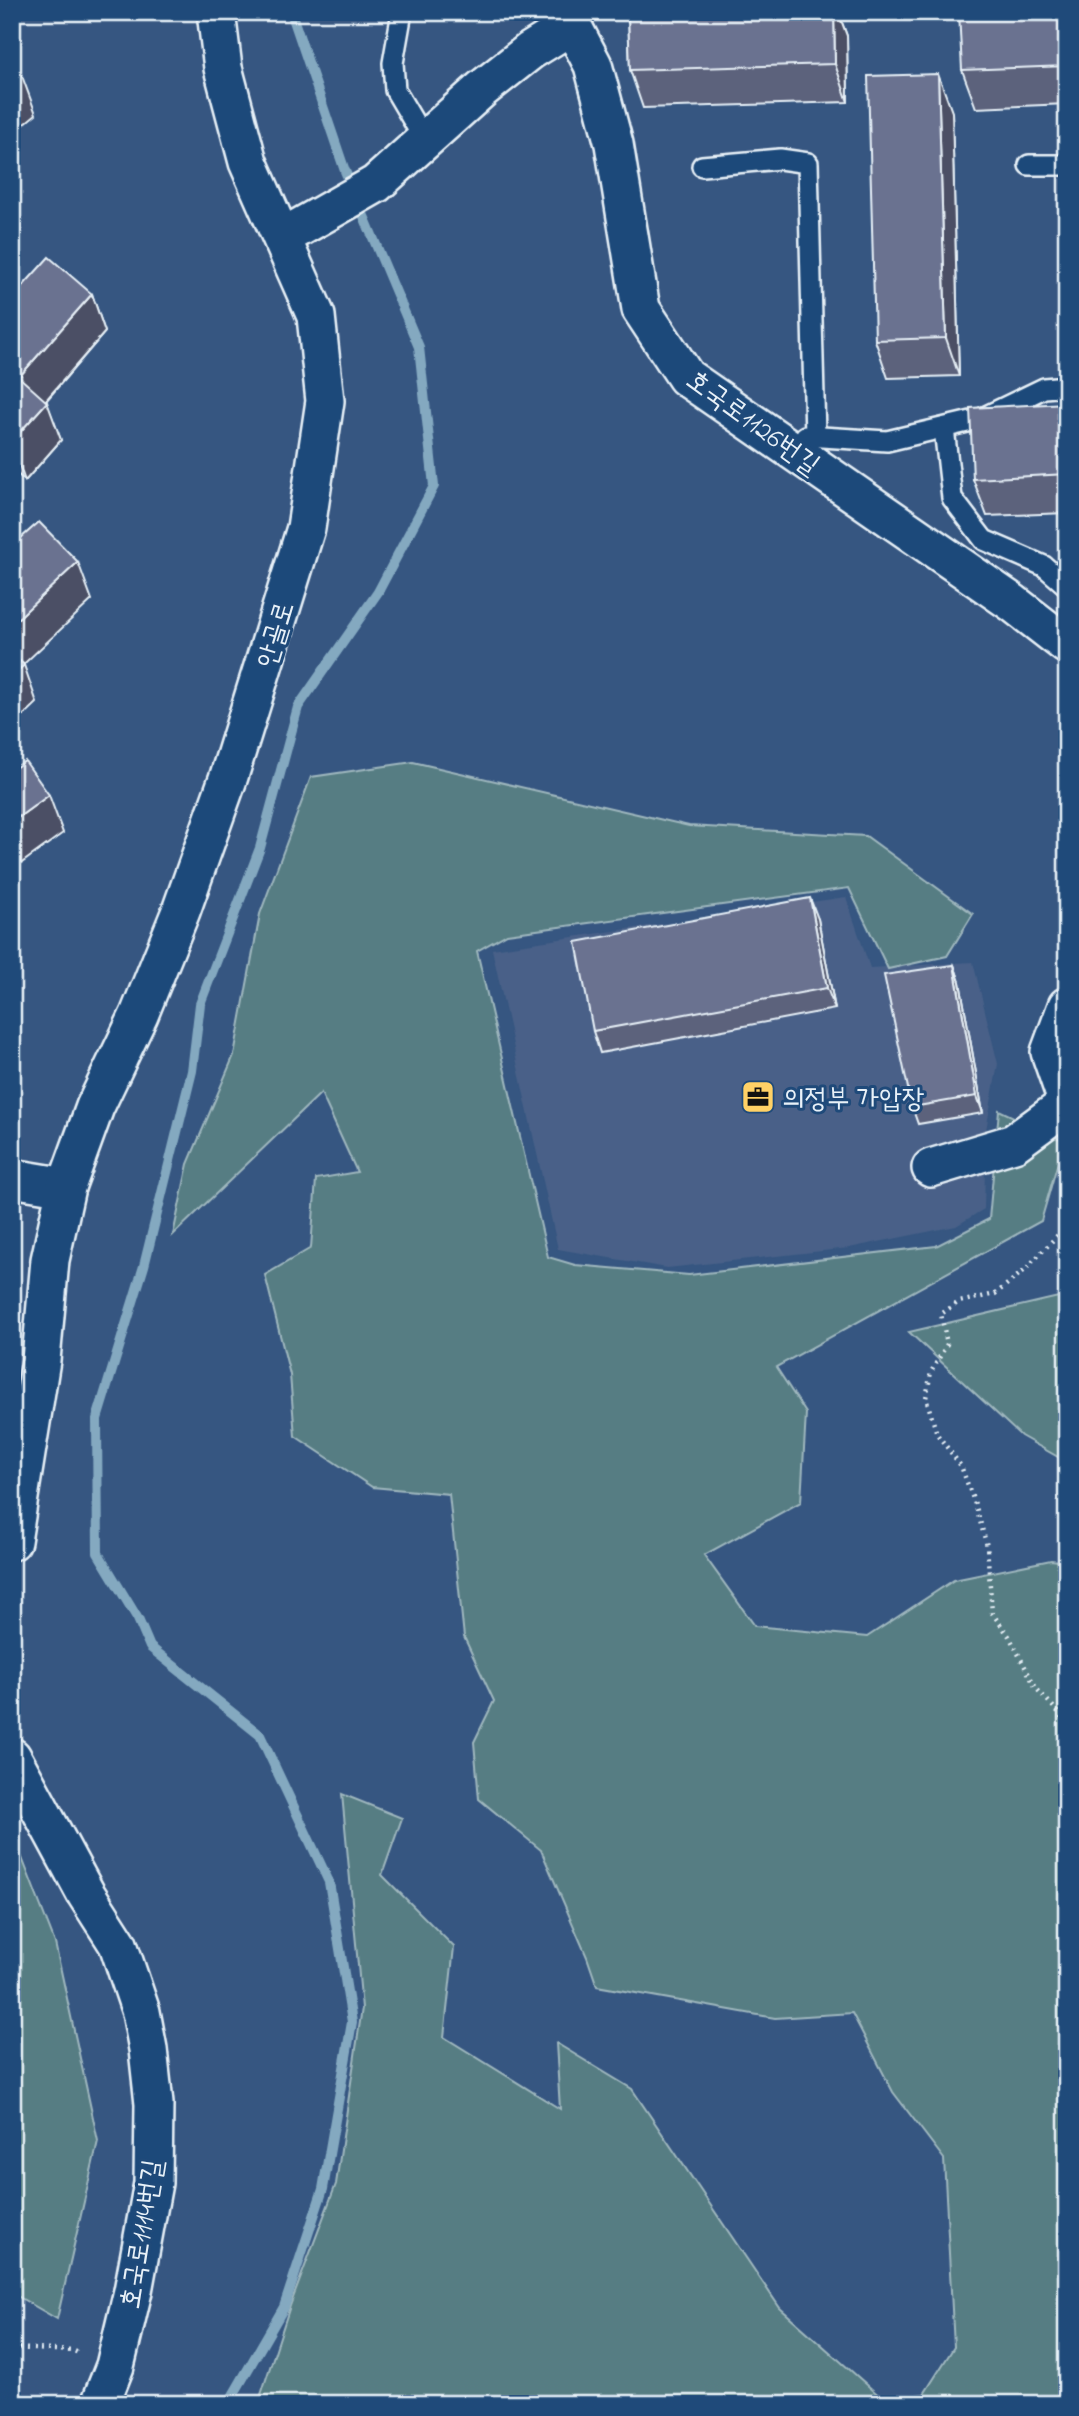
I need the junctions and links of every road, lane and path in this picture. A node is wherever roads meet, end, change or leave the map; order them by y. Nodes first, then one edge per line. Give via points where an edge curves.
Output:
1 (216, 12) edge
2 (402, 12) edge
3 (570, 19) edge
4 (425, 141) junction
5 (1029, 165) dead end
6 (1067, 165) edge
7 (702, 166) dead end
8 (282, 237) junction
9 (1067, 386) edge
10 (944, 428) junction
11 (767, 433) junction
12 (815, 436) junction
13 (1067, 586) edge
14 (1067, 645) edge
15 (1067, 1006) edge
16 (1067, 1102) edge
17 (931, 1168) dead end
18 (12, 1178) edge
19 (66, 1186) junction
20 (1067, 1225) edge
21 (12, 1541) edge
22 (1067, 1729) edge
23 (12, 1756) edge
24 (12, 2348) edge
25 (116, 2366) junction
26 (100, 2404) edge

1 - 8 street, 안골로 via 223,68 248,162
2 - 4 lane via 393,63 395,90
3 - 4 street
3 - 11 street, 호국로1126번길 via 593,65 614,144 641,309 686,377
4 - 8 street via 376,184
5 - 6 lane
7 - 12 lane via 780,159 808,163
8 - 19 street, 안골로 via 316,316 325,401 306,528 233,763 181,911
9 - 10 lane via 1044,388 980,419
10 - 12 lane via 887,441
10 - 13 lane via 952,498 984,540 1044,566
11 - 12 lane
11 - 14 street, 호국로1126번길
15 - 16 street via 1050,1052
16 - 17 street via 1014,1143
18 - 19 street
19 - 21 street via 50,1260 41,1360
20 - 22 path via 995,1294 959,1302 941,1314 947,1344 931,1372 926,1398 936,1434 961,1466 976,1507 987,1546 992,1613 1036,1688
23 - 25 street, 호국로1114번길 via 118,1944 148,2049 153,2183
24 - 25 path via 74,2351
25 - 26 street, 호국로1114번길

